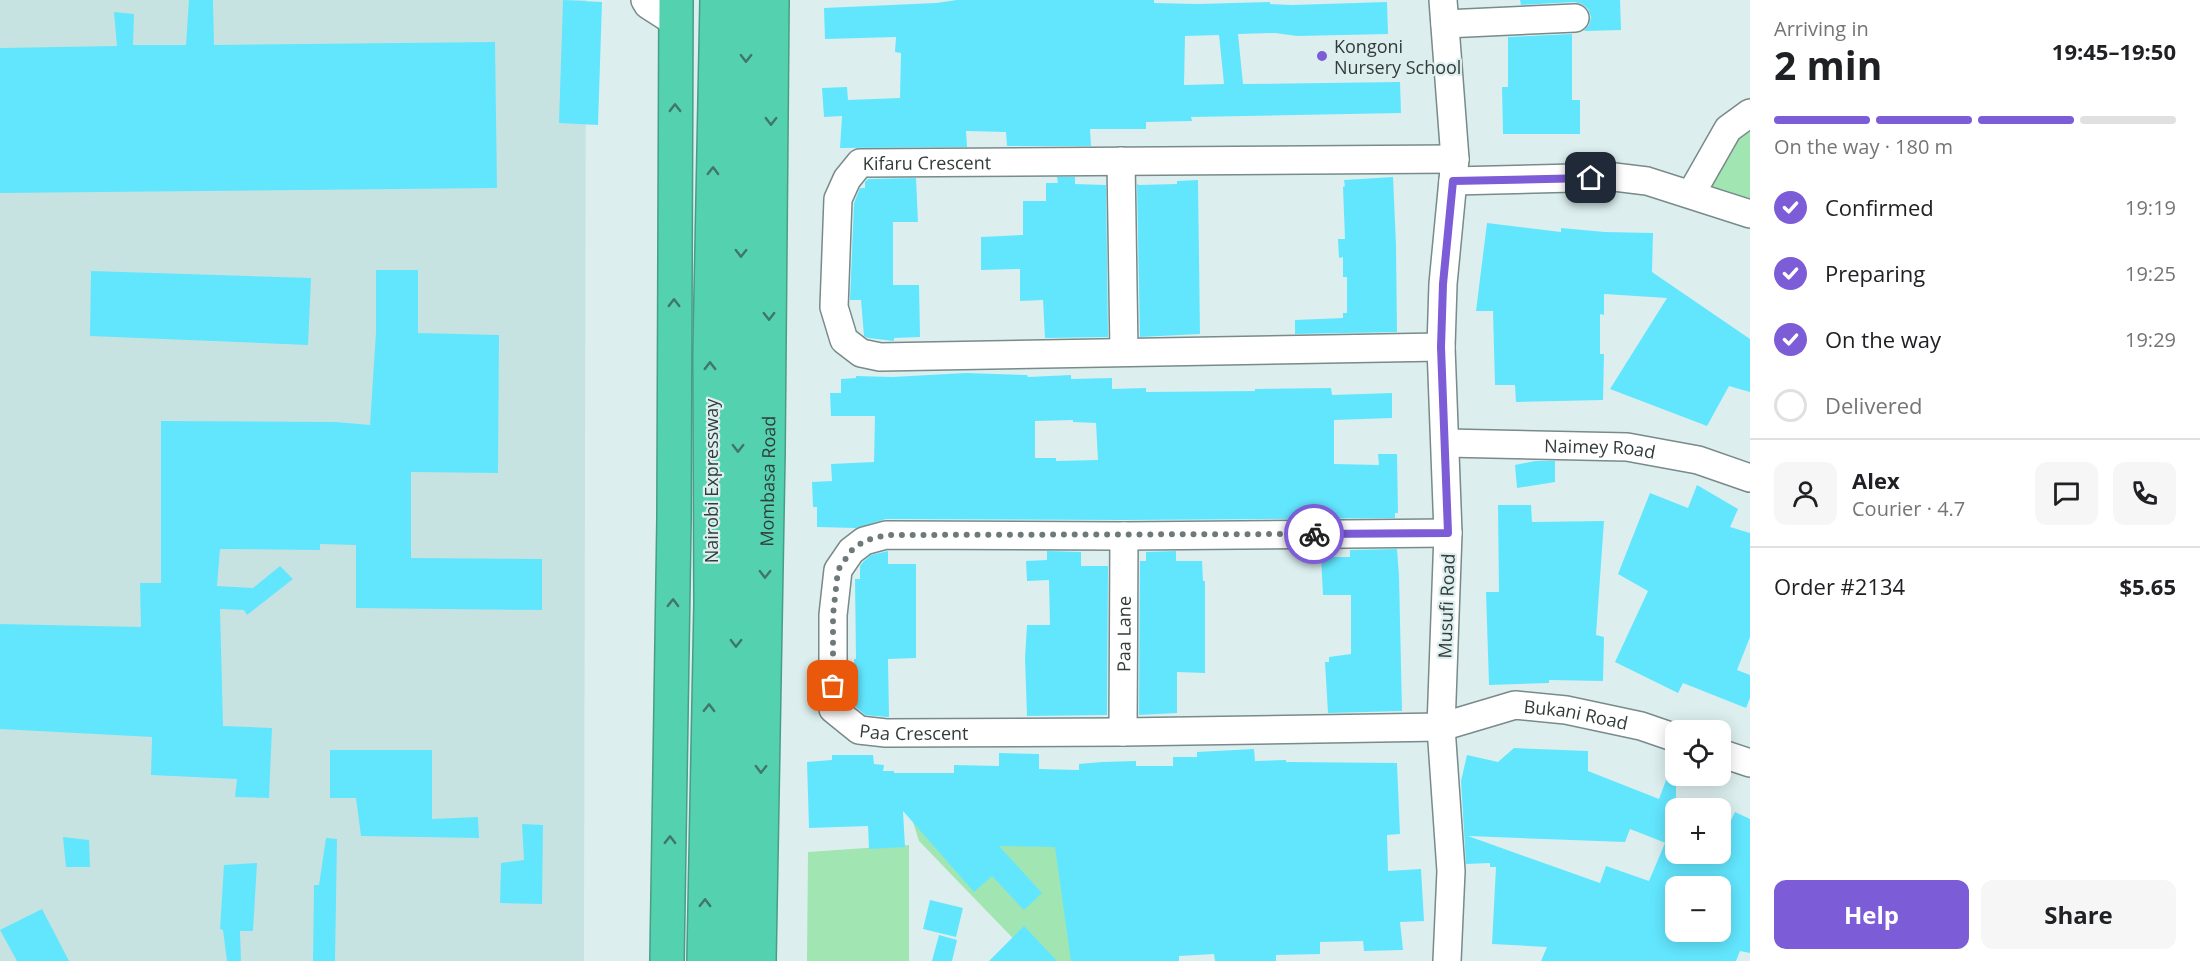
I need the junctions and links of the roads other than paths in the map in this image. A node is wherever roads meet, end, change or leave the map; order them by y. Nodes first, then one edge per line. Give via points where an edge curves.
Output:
1 (645, 0) edge
2 (717, 0) edge
3 (747, 0) edge
4 (772, 0) edge
5 (676, 11) edge
6 (1444, 12) edge
7 (1575, 18) dead end
8 (1750, 113) edge
9 (1121, 161) junction
10 (1454, 170) junction
11 (1691, 194) junction
12 (1750, 214) edge
13 (1441, 347) junction
14 (1124, 352) junction
15 (1446, 443) junction
16 (1750, 478) edge
17 (1448, 533) junction
18 (1124, 536) junction
19 (1441, 727) junction
20 (1123, 732) junction
21 (1665, 734) edge
22 (1731, 757) edge
23 (1750, 764) edge
24 (667, 961) edge
25 (704, 961) edge
26 (733, 961) edge
27 (759, 961) edge
28 (1447, 961) edge

1 - 5 street via 648,5
25 -> 2 highway, Nairobi Expressway
3 -> 26 highway, Nairobi Expressway
4 -> 27 highway, Mombasa Road
24 -> 5 highway
6 - 7 street
6 - 10 street, Musufi Road
8 - 11 street via 1728,129
9 - 10 street, Kifaru Crescent
9 - 14 street
9 - 14 street, Kifaru Crescent via 861,163 847,179 838,199 834,308 844,340 861,353 880,357
10 - 11 street, Kifaru Crescent via 1614,177 1647,181
10 - 13 street, Musufi Road
11 - 12 street, Kifaru Crescent
13 - 14 street, Kifaru Crescent
13 - 15 street, Musufi Road
15 - 16 street, Naimey Road via 1627,447 1698,460
15 - 17 street, Musufi Road
17 - 18 street, Paa Crescent
17 - 19 street, Musufi Road
18 - 20 street, Paa Lane
18 - 20 street, Paa Crescent via 886,535 864,541 851,551 838,570 833,615 833,709 859,730 886,734
19 - 20 street, Paa Crescent
19 - 21 street, Bukani Road via 1515,705 1566,710
19 - 28 street, Musufi Road via 1451,871
22 - 23 street

